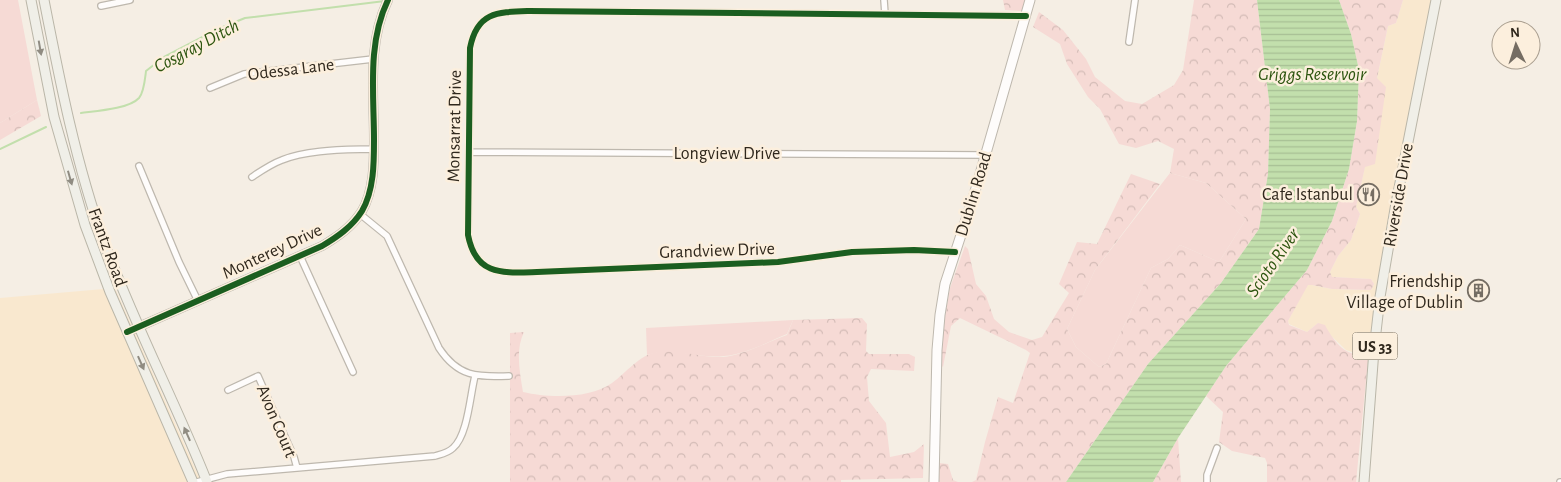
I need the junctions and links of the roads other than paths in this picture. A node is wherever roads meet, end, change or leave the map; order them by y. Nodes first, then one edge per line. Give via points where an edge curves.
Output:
1 (31, 0) edge
2 (44, 0) edge
3 (130, 0) edge
4 (884, 0) edge
5 (1030, 0) edge
6 (1135, 0) edge
7 (1436, 0) edge
8 (387, 3) edge
9 (101, 6) dead end
10 (885, 14) junction
11 (1026, 16) junction
12 (1130, 42) dead end
13 (373, 59) junction
14 (210, 88) dead end
15 (374, 149) junction
16 (469, 152) junction
17 (985, 155) junction
18 (139, 166) dead end
19 (252, 177) dead end
20 (360, 214) junction
21 (85, 225) junction
22 (102, 235) junction
23 (954, 252) junction
24 (300, 256) junction
25 (482, 264) joint
26 (198, 301) junction
27 (140, 328) junction
28 (127, 332) junction
29 (353, 372) dead end
30 (474, 376) junction
31 (509, 376) dead end
32 (228, 390) dead end
33 (171, 433) junction
34 (1217, 448) dead end
35 (297, 468) junction
36 (203, 481) edge
37 (193, 482) edge
38 (934, 482) edge
39 (1207, 482) edge
40 (1364, 482) edge

1 -> 21 main road, Frantz Road via 57,131
2 - 22 main road, Frantz Road via 71,128
3 - 9 street
4 - 10 street
5 - 11 main road, Dublin Road
6 - 12 street
7 - 40 main road, Riverside Drive / US 33 via 1380,297
8 - 13 street, Monterey Drive
10 - 11 street, Monsarrat Drive
10 - 16 street, Monsarrat Drive via 514,11 491,15 480,22 470,48
11 - 17 main road, Dublin Road
13 - 14 street, Odessa Lane via 244,74
13 - 15 street, Monterey Drive
15 - 19 street via 294,156
15 - 20 street, Monterey Drive via 372,179
16 - 17 street, Longview Drive
16 - 25 street, Monsarrat Drive via 468,235 471,248
17 - 23 main road, Dublin Road
18 - 26 street
20 - 24 street, Monterey Drive via 346,230
20 - 30 street via 388,236 446,360
21 - 22 main road
21 - 28 main road, Frantz Road
22 - 27 main road, Frantz Road
23 - 25 street, Grandview Drive via 852,252 778,262 508,272
23 - 38 main road, Dublin Road via 940,315
24 - 26 street, Monterey Drive
24 - 29 street
26 - 27 street, Monterey Drive
27 - 28 street, Monterey Drive
36 -> 27 main road, Frantz Road
28 -> 33 main road, Frantz Road
30 - 31 street
30 - 35 street via 463,433 448,452 435,456
32 - 35 street, Avon Court via 258,376
33 - 36 main road
33 - 37 main road, Frantz Road
34 - 39 street
35 - 36 street via 227,474

